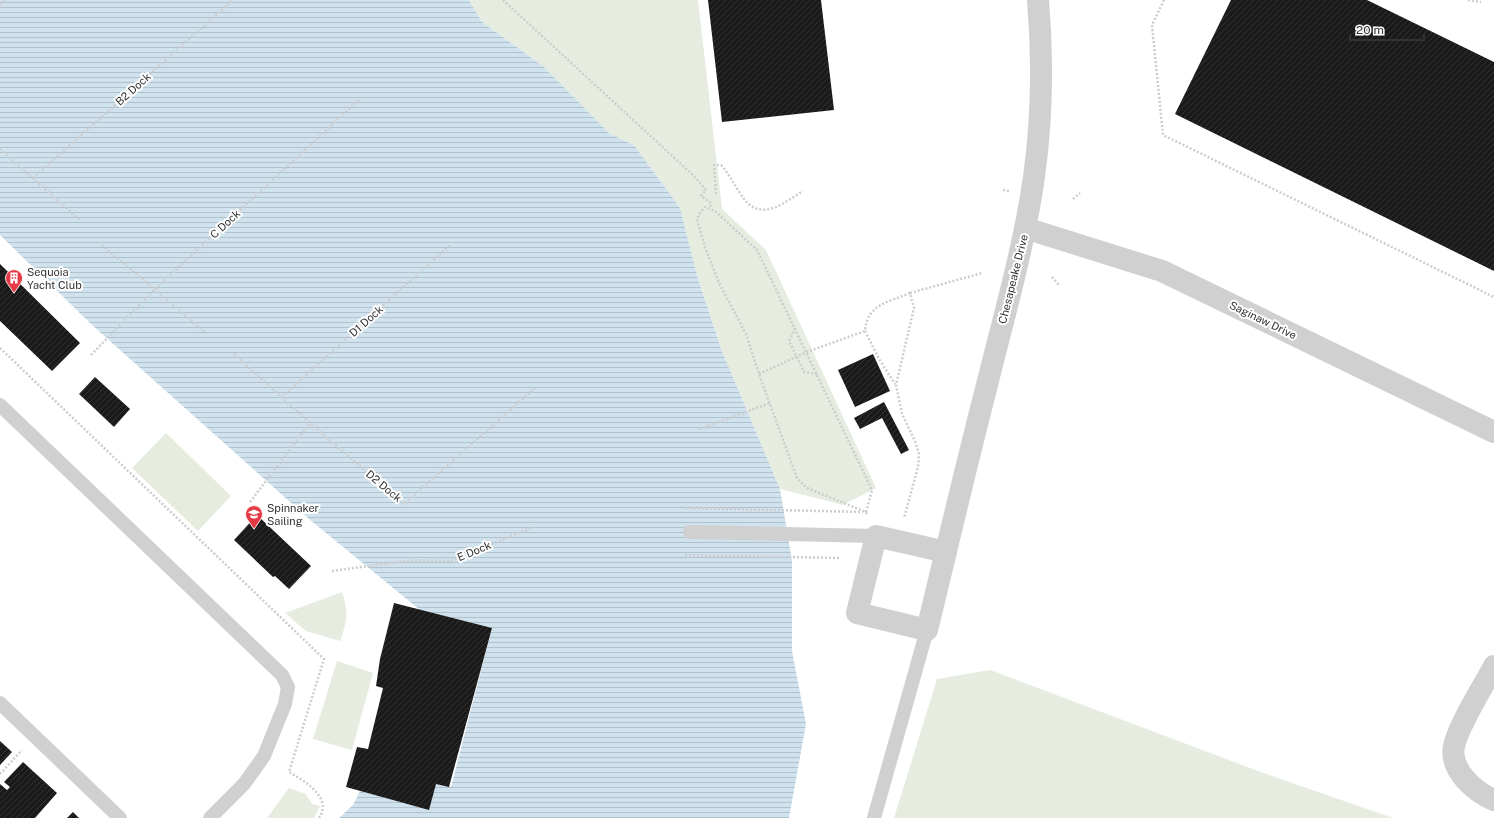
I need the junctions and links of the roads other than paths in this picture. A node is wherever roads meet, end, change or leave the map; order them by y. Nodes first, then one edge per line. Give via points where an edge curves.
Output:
1 (1038, 0) edge
2 (1025, 228) junction
3 (0, 405) edge
4 (1494, 432) edge
5 (690, 532) dead end
6 (876, 536) junction
7 (946, 552) junction
8 (927, 630) junction
9 (1494, 666) edge
10 (0, 703) edge
11 (1494, 800) edge
12 (120, 818) edge
13 (210, 818) edge
14 (874, 818) edge

1 - 2 street, Chesapeake Drive via 1041,81 1039,132
2 - 4 street, Saginaw Drive via 1162,271
2 - 7 street, Chesapeake Drive
3 - 13 lane via 282,675 288,687 285,704 264,756 244,784
5 - 6 lane
6 - 7 street
6 - 8 street via 857,613
7 - 8 street, Chesapeake Drive
8 - 14 lane
9 - 11 street via 1454,748 1456,762 1462,775 1472,786
10 - 12 lane

